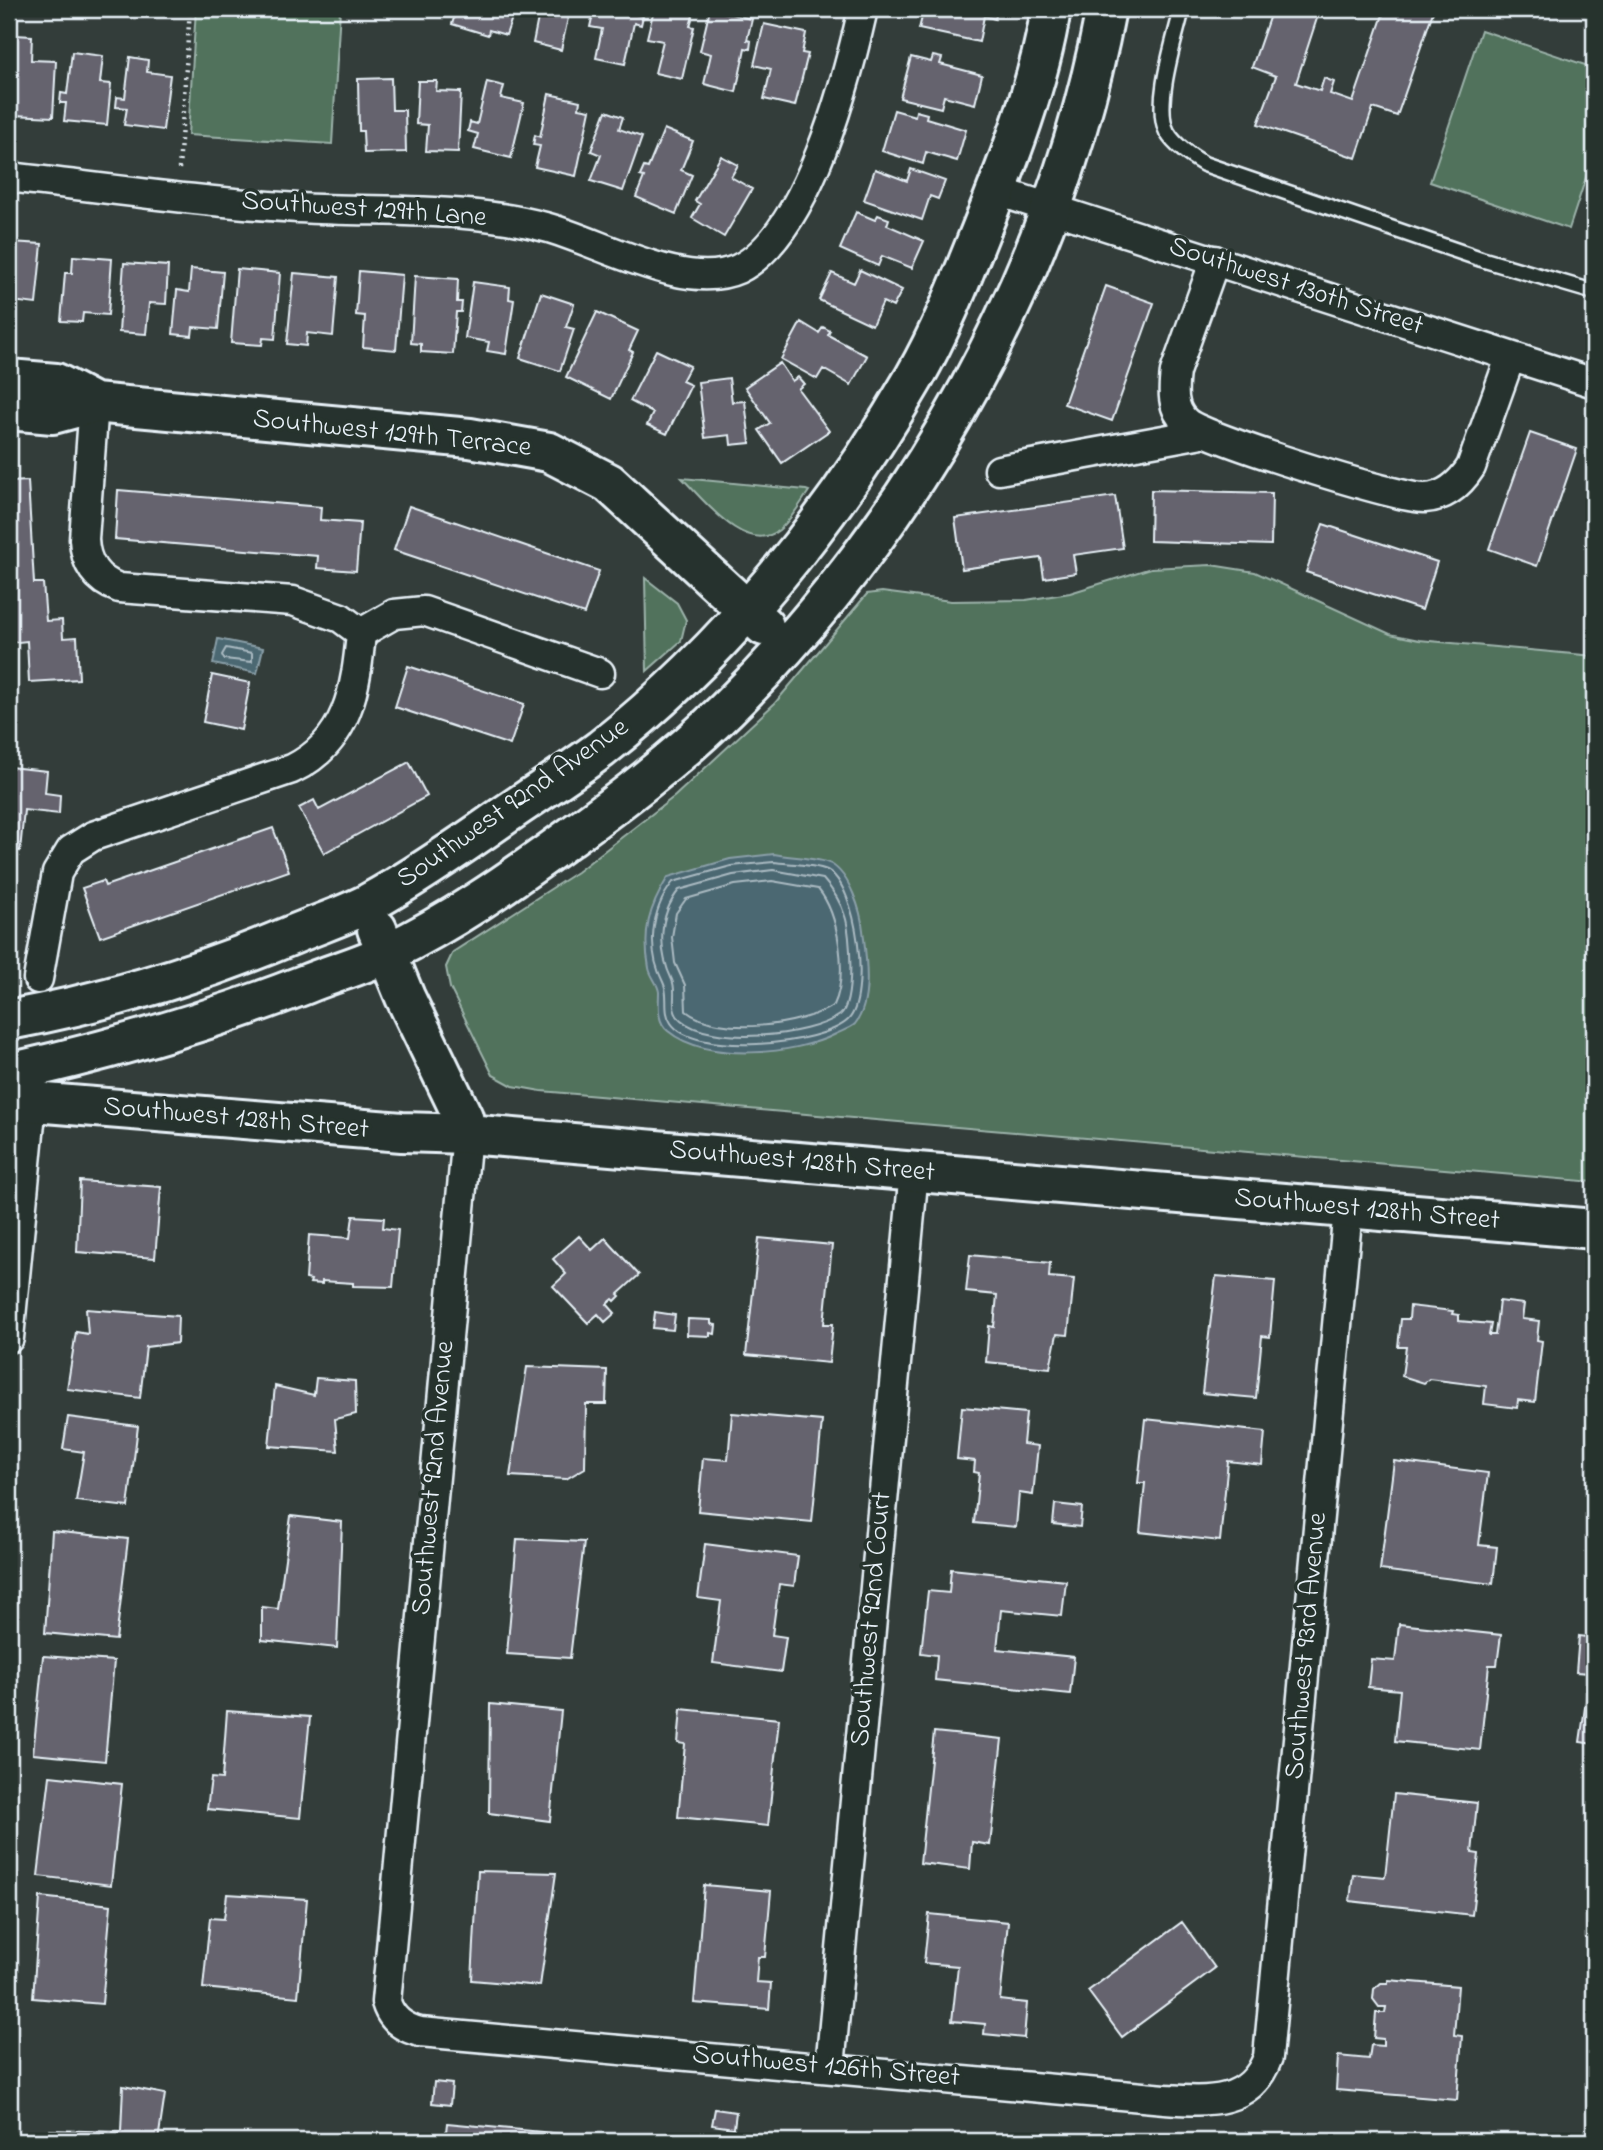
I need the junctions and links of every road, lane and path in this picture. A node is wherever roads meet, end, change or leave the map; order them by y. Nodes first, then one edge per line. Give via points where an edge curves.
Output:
1 (190, 9) edge
2 (863, 9) edge
3 (1051, 9) edge
4 (1107, 9) edge
5 (1182, 9) edge
6 (9, 177) edge
7 (178, 180) dead end
8 (997, 191) junction
9 (1051, 207) junction
10 (1215, 260) junction
11 (1594, 292) edge
12 (1510, 358) junction
13 (9, 379) edge
14 (1594, 383) edge
15 (94, 403) junction
16 (9, 410) edge
17 (1202, 433) junction
18 (999, 470) dead end
19 (748, 609) junction
20 (361, 633) junction
21 (785, 648) junction
22 (600, 673) dead end
23 (366, 904) junction
24 (387, 953) junction
25 (38, 979) dead end
26 (9, 1020) edge
27 (16, 1091) edge
28 (467, 1134) junction
29 (914, 1171) junction
30 (1348, 1209) junction
31 (1594, 1229) edge
32 (9, 1338) edge
33 (394, 2018) joint
34 (830, 2067) junction
35 (1256, 2081) joint

1 - 7 path
2 - 6 street, Southwest 129th Lane via 825,138 790,217 764,251 739,268 712,276 674,271 515,221 296,208
3 - 8 street, Southwest 92nd Avenue
4 - 9 street, Southwest 92nd Avenue via 1093,80
5 - 11 lane via 1162,109 1167,132 1193,157 1481,260
8 - 9 street, Southwest 130th Street
8 - 19 street, Southwest 92nd Avenue via 914,377 844,485
9 - 10 street, Southwest 130th Street
9 - 21 street, Southwest 92nd Avenue via 1010,309 957,411 886,523
10 - 12 street, Southwest 130th Street
10 - 17 street via 1173,389 1175,407 1184,421
12 - 14 street, Southwest 130th Street
12 - 17 street via 1471,467 1462,481 1444,494 1410,498
13 - 15 street, Southwest 129th Terrace via 56,383
15 - 16 street, Southwest 129th Terrace via 53,414
15 - 19 street, Southwest 129th Terrace via 470,438 549,452 609,483
15 - 20 street via 83,538 87,559 104,581 119,588 307,604 341,618
17 - 18 street
19 - 21 street, Southwest 129th Terrace
19 - 23 street, Southwest 92nd Avenue via 602,748
20 - 22 street via 394,614 424,611
20 - 25 street via 351,705 333,738 312,757 292,769 93,836 71,850 54,880
21 - 24 street, Southwest 92nd Avenue via 725,711 628,796 495,891
23 - 24 street, Southwest 92nd Avenue
23 - 26 street via 232,961
24 - 27 street, Southwest 128th Street via 196,1025 82,1057
24 - 28 street, Southwest 92nd Avenue
27 - 28 street, Southwest 128th Street via 402,1132
27 - 32 street
28 - 29 street, Southwest 128th Street
28 - 33 street, Southwest 92nd Avenue via 386,2001
29 - 30 street, Southwest 128th Street
29 - 34 street, Southwest 92nd Court
30 - 31 street, Southwest 128th Street
30 - 35 street, Southwest 93rd Avenue via 1272,2035
33 - 34 street, Southwest 126th Street via 420,2032
34 - 35 street, Southwest 126th Street via 1186,2100 1222,2099

